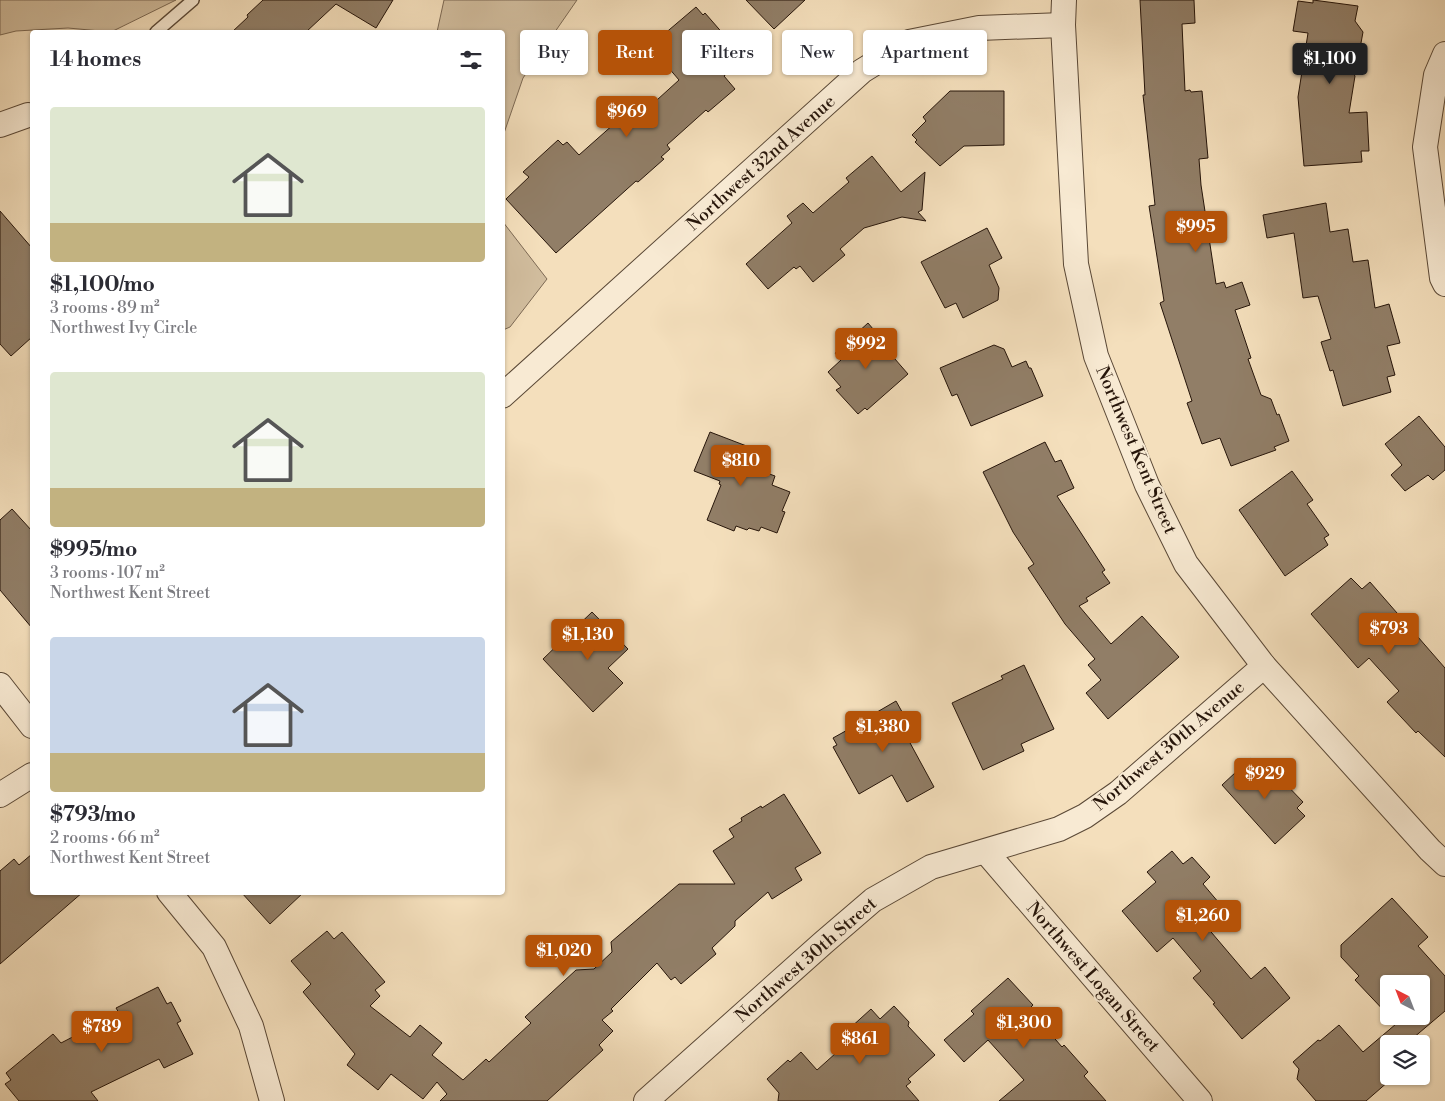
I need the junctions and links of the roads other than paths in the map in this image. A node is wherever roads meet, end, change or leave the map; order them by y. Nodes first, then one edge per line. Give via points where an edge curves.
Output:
1 (193, 0) edge
2 (1064, 0) edge
3 (1063, 25) junction
4 (158, 30) edge
5 (1445, 54) edge
6 (30, 114) edge
7 (0, 125) edge
8 (1445, 284) edge
9 (505, 393) edge
10 (1264, 666) junction
11 (0, 684) edge
12 (30, 723) edge
13 (30, 776) edge
14 (0, 795) edge
15 (986, 852) junction
16 (1445, 864) edge
17 (171, 895) edge
18 (272, 1101) edge
19 (646, 1101) edge
20 (1200, 1101) edge

1 - 4 lane
2 - 3 street, Northwest Kent Street
3 - 9 street, Northwest 32nd Avenue via 979,28 908,42 862,70
3 - 10 street, Northwest Kent Street via 1076,264 1096,356 1147,485 1186,564
5 - 8 street via 1436,74 1425,147
6 - 7 street
10 - 15 street, Northwest 30th Avenue via 1118,793 1085,816 1059,829
10 - 16 street, Northwest Kent Street
11 - 12 street
13 - 14 street
15 - 19 street, Northwest 30th Street via 931,868 873,900
15 - 20 street, Northwest Logan Street
17 - 18 street via 214,947 250,1026

